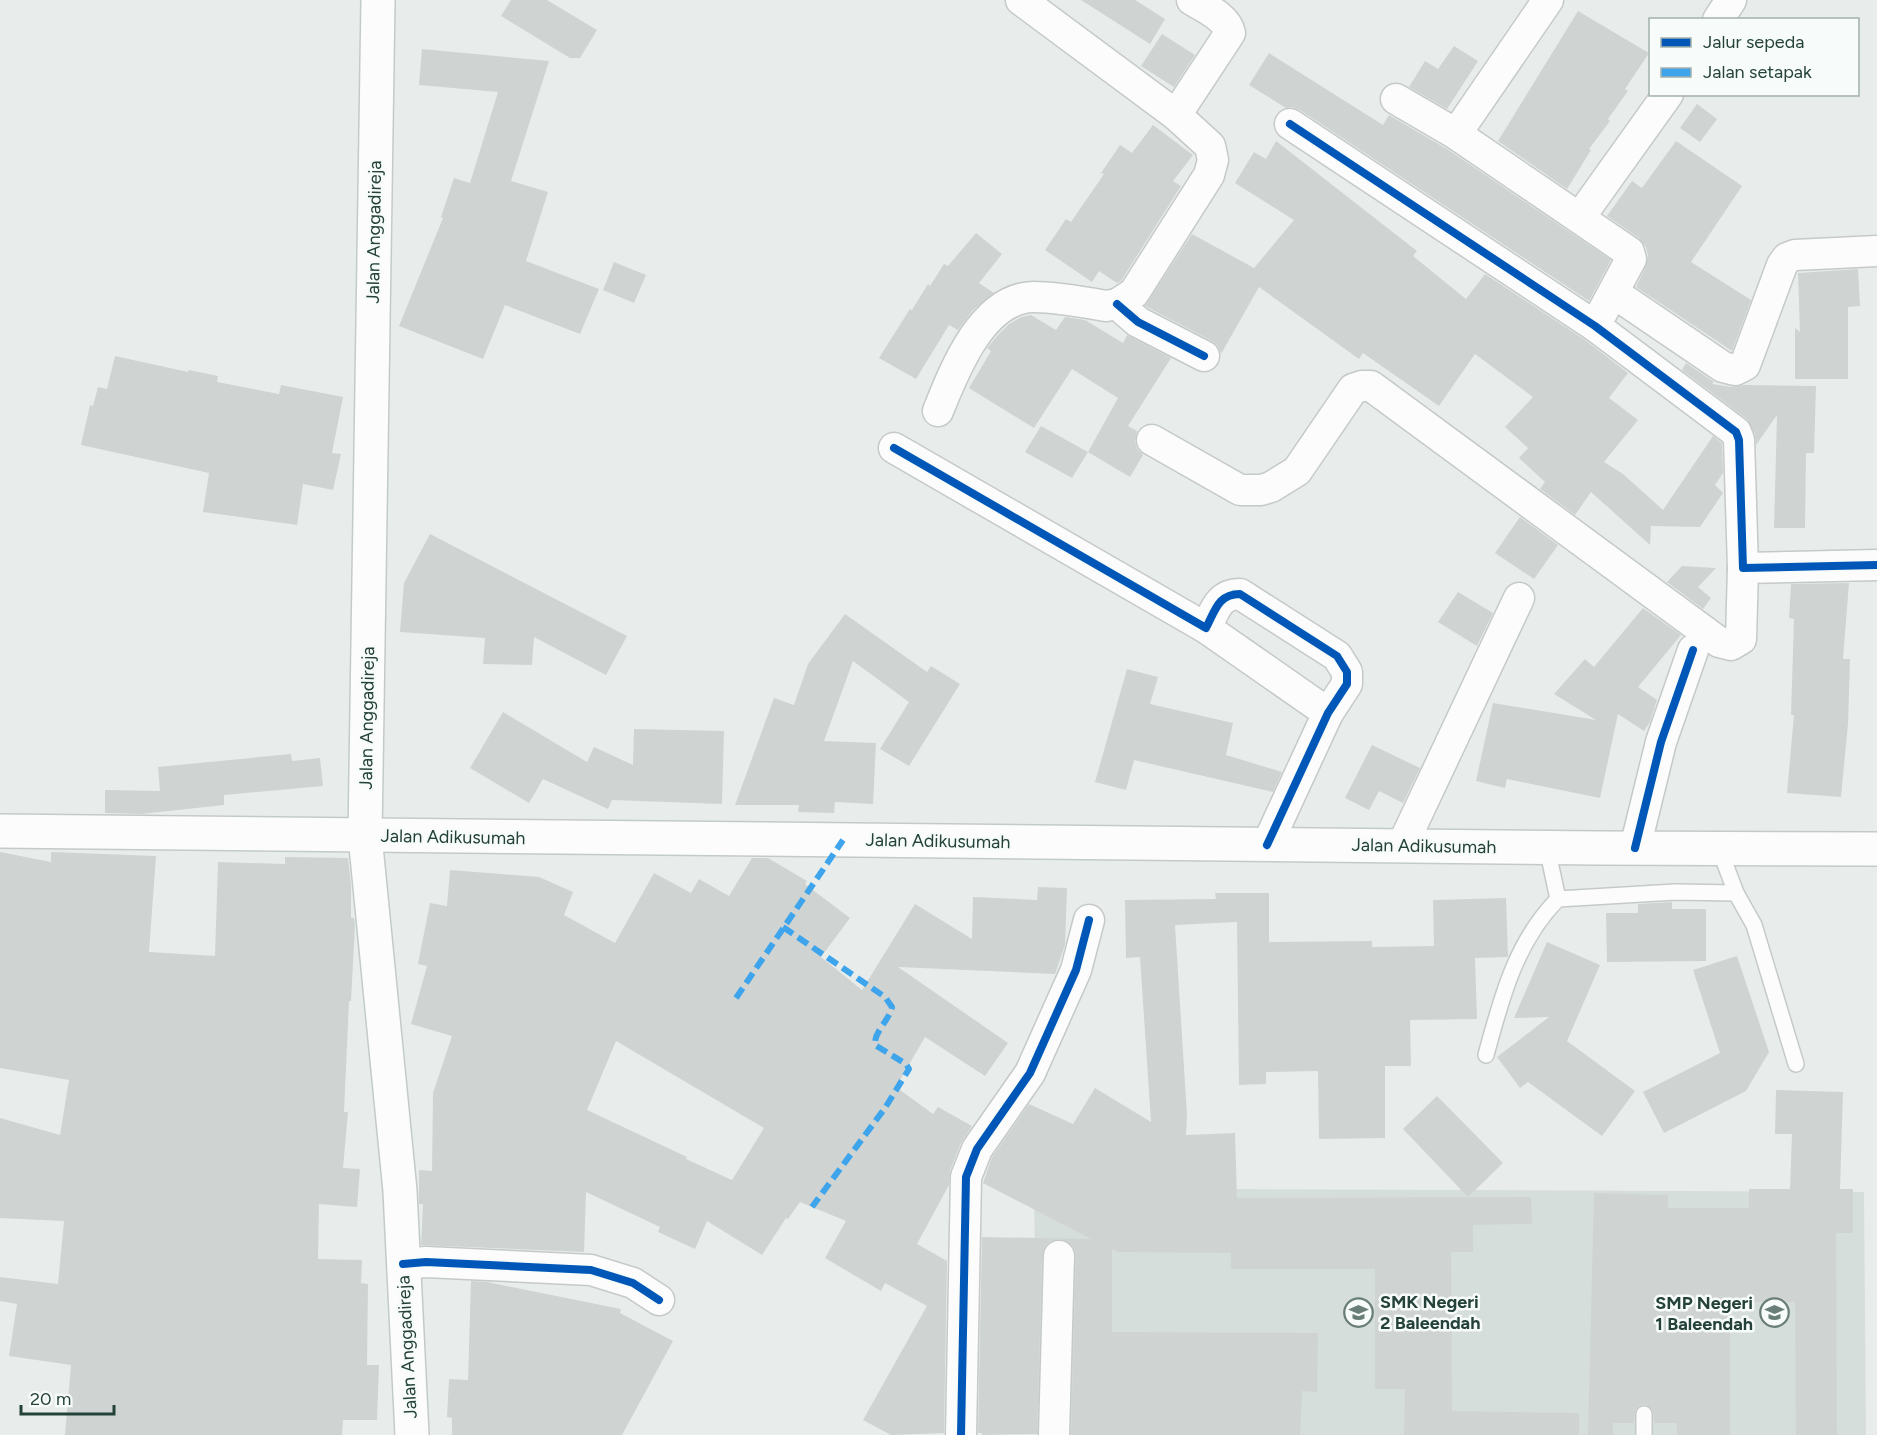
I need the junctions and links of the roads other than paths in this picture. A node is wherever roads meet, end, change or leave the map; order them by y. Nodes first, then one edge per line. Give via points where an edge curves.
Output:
1 (378, 0) edge
2 (1021, 0) edge
3 (1192, 0) edge
4 (1548, 0) edge
5 (1731, 0) edge
6 (1719, 18) edge
7 (1667, 96) edge
8 (1396, 99) dead end
9 (1176, 115) junction
10 (1290, 124) dead end
11 (1456, 134) junction
12 (1580, 217) junction
13 (1877, 250) edge
14 (1614, 293) junction
15 (1117, 304) junction
16 (1596, 326) junction
17 (1204, 356) dead end
18 (938, 411) dead end
19 (1152, 440) dead end
20 (894, 448) dead end
21 (1877, 565) edge
22 (1743, 568) junction
23 (1520, 598) dead end
24 (1206, 628) junction
25 (1693, 650) dead end
26 (1328, 713) junction
27 (0, 831) edge
28 (365, 836) junction
29 (1267, 844) junction
30 (1402, 846) junction
31 (1547, 848) junction
32 (1635, 848) junction
33 (1719, 848) junction
34 (1877, 849) edge
35 (1736, 893) junction
36 (1558, 898) junction
37 (1089, 920) dead end
38 (1486, 1055) dead end
39 (1796, 1064) dead end
40 (1059, 1256) dead end
41 (403, 1264) junction
42 (659, 1300) dead end
43 (1644, 1414) dead end
44 (412, 1435) edge
45 (961, 1435) edge
46 (1054, 1435) edge
47 (1644, 1435) edge

1 - 28 main road, Jalan Anggadireja
2 - 9 street
3 - 9 street via 1224,20 1230,33
4 - 11 street
5 - 6 street
7 - 12 street
8 - 11 street
9 - 15 street via 1210,146 1213,160 1209,175 1134,293
10 - 16 street
11 - 12 street
12 - 14 street via 1629,252 1631,260
13 - 14 street via 1786,258 1745,365 1735,370 1723,368
14 - 16 street
15 - 17 street via 1138,322
15 - 18 street via 1033,297 1005,307 988,319 972,340
16 - 22 street via 1736,432
19 - 22 street via 1240,490 1261,490 1297,471 1353,389 1371,387 1719,642 1731,645 1741,639
20 - 24 street
21 - 22 street
23 - 30 street
24 - 26 street
24 - 26 street via 1222,599 1240,594 1337,656 1347,672 1347,684
25 - 32 street via 1661,742
26 - 29 street
27 - 28 main road, Jalan Adikusumah
28 - 29 main road, Jalan Adikusumah
28 - 41 main road, Jalan Anggadireja via 400,1191
29 - 30 main road, Jalan Adikusumah
30 - 31 main road, Jalan Adikusumah
31 - 32 main road, Jalan Adikusumah
31 - 36 lane
32 - 33 main road, Jalan Adikusumah
33 - 34 main road, Jalan Adikusumah
33 - 35 lane
35 - 36 lane
35 - 39 lane via 1754,925
36 - 38 lane via 1542,915 1520,952
37 - 45 street via 1076,970 1030,1073 976,1149 966,1177
40 - 46 street
41 - 42 street via 591,1270 633,1283
41 - 44 main road, Jalan Anggadireja
43 - 47 lane

